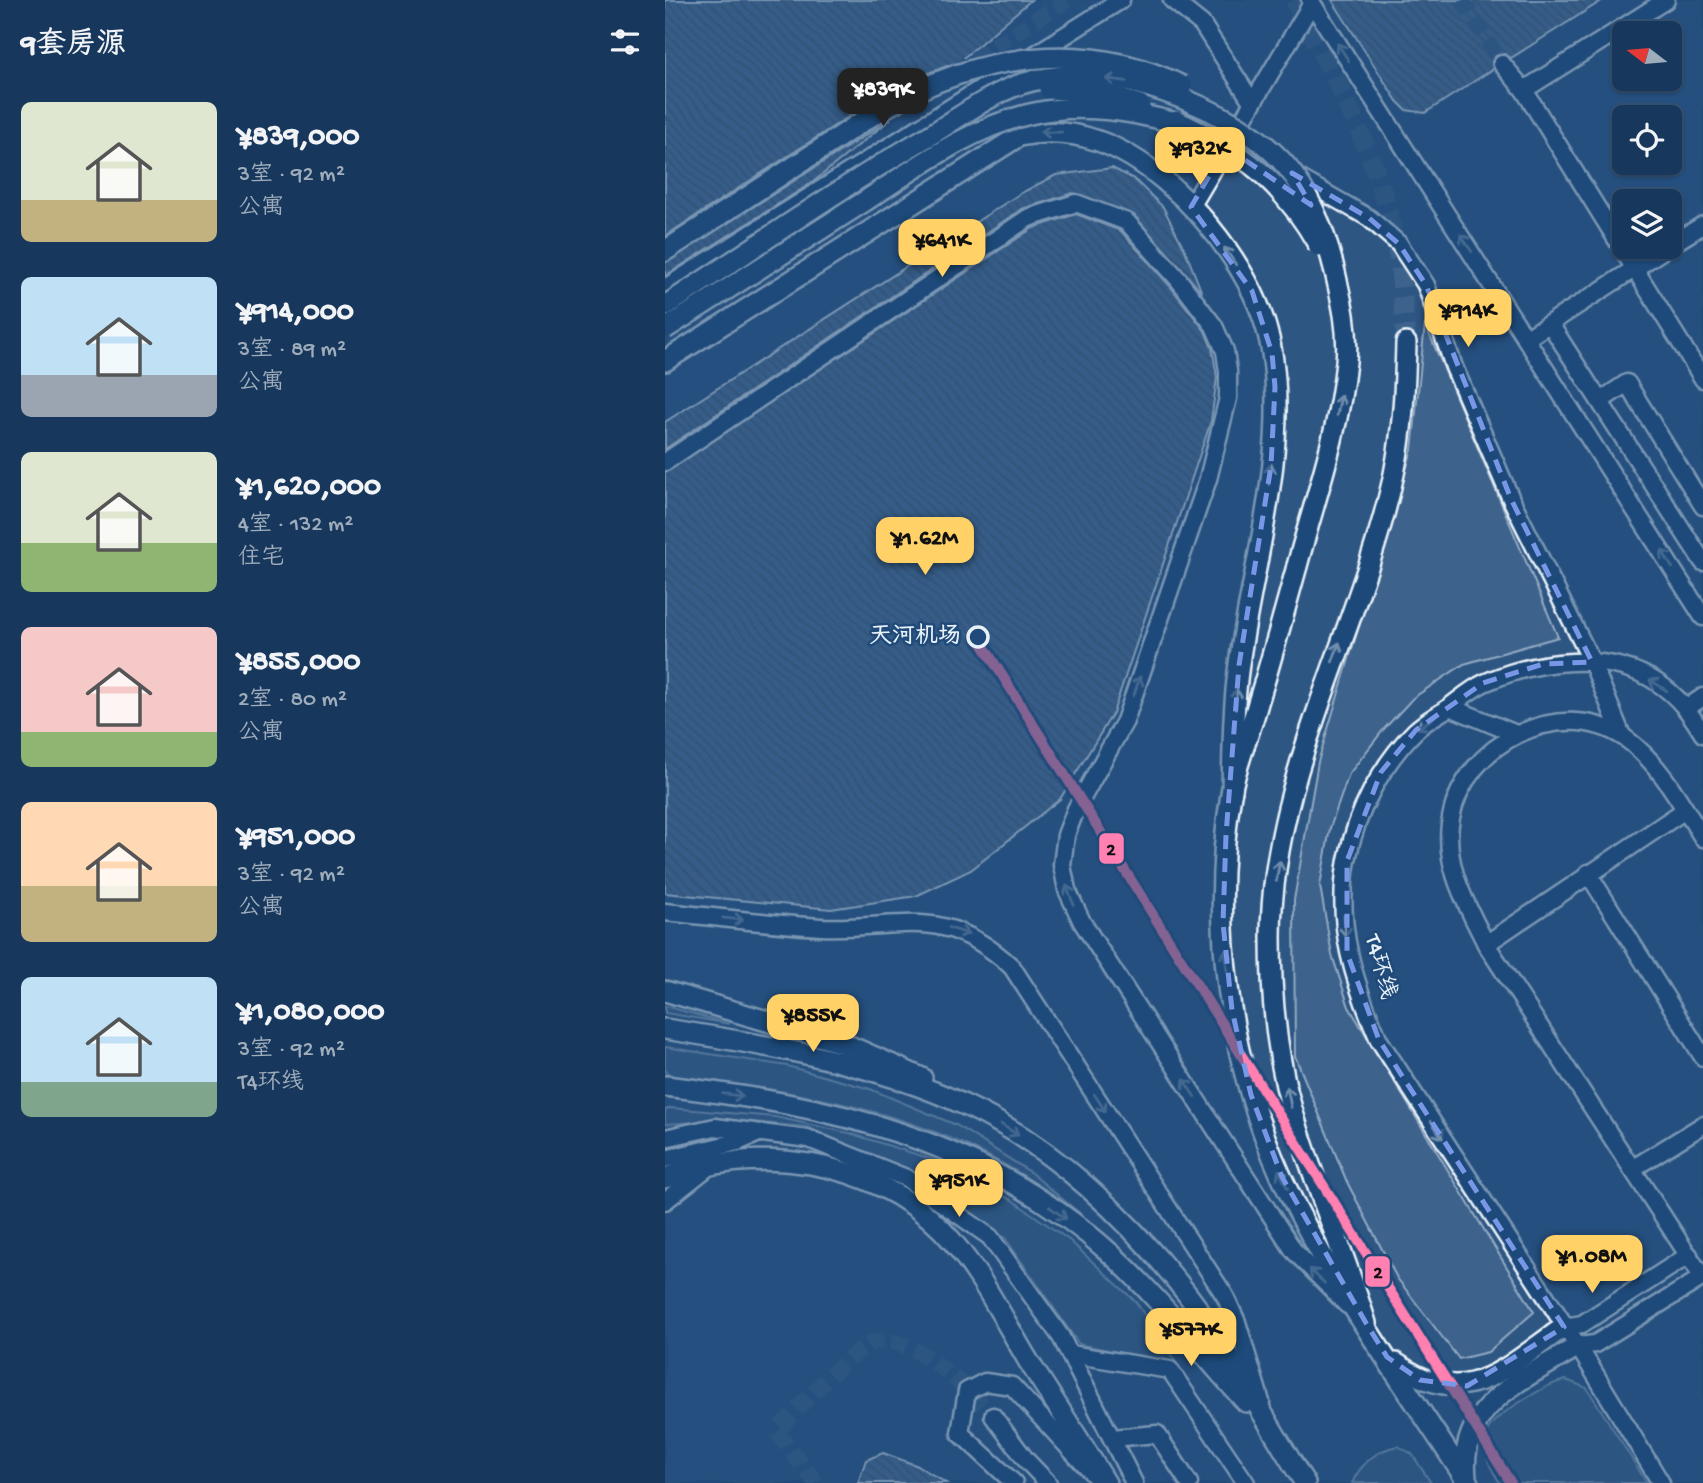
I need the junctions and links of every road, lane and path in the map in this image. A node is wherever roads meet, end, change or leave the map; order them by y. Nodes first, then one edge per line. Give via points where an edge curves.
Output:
1 (1121, 0) edge
2 (1172, 0) edge
3 (1666, 0) edge
4 (1311, 1) edge
5 (1502, 64) tunnel mouth
6 (1524, 90) junction
7 (989, 100) junction
8 (1252, 102) junction
9 (1188, 126) junction
10 (1253, 133) junction
11 (1231, 139) junction
12 (1192, 207) junction
13 (1703, 225) edge
14 (1682, 238) edge
15 (665, 251) edge
16 (1648, 259) edge
17 (1634, 268) junction
18 (1336, 278) junction
19 (665, 288) edge
20 (665, 306) edge
21 (1550, 324) junction
22 (665, 329) edge
23 (1527, 338) junction
24 (1406, 343) tunnel mouth
25 (665, 361) edge
26 (1703, 379) edge
27 (1600, 401) junction
28 (665, 462) edge
29 (1703, 506) edge
30 (1703, 562) edge
31 (1703, 617) edge
32 (1592, 662) junction
33 (1703, 696) edge
34 (1450, 706) junction
35 (1687, 708) junction
36 (1516, 734) junction
37 (1703, 734) edge
38 (1622, 736) junction
39 (1231, 791) junction
40 (1685, 810) junction
41 (1703, 838) edge
42 (1588, 873) junction
43 (665, 912) edge
44 (1486, 944) junction
45 (665, 991) edge
46 (665, 1029) edge
47 (1703, 1057) edge
48 (665, 1086) edge
49 (967, 1106) junction
50 (1703, 1125) edge
51 (762, 1132) junction
52 (665, 1138) edge
53 (665, 1158) edge
54 (709, 1166) junction
55 (1632, 1169) junction
56 (665, 1178) edge
57 (665, 1201) edge
58 (1689, 1255) junction
59 (1703, 1278) edge
60 (1366, 1324) junction
61 (1564, 1328) junction
62 (1578, 1346) junction
63 (1070, 1354) junction
64 (1387, 1357) junction
65 (993, 1416) tunnel mouth
66 (1268, 1426) junction
67 (1112, 1438) junction
68 (1467, 1482) edge
69 (1014, 1483) edge
70 (1048, 1483) edge
71 (1104, 1483) edge
72 (1134, 1483) edge
73 (1189, 1483) edge
74 (1246, 1483) edge
75 (1305, 1483) edge
76 (1661, 1483) edge

1 - 19 street
2 - 8 street via 1202,24
3 - 6 street
4 - 8 street
23 -> 4 street
5 - 6 street
6 - 17 street
7 - 9 main road, bridge via 1030,90 1094,92 1138,104
10 -> 7 main road, bridge via 1173,94 1116,79 1040,80
7 - 20 main road, bridge
8 - 11 street
9 - 18 main road, bridge via 1239,154 1281,190
9 - 22 main road, bridge via 1128,112 1078,108 1031,113 986,128 923,163
10 - 15 main road, bridge via 1192,91 1122,63 1070,56 1000,63 935,83 888,106
10 - 18 main road, bridge via 1306,193 1323,229
11 - 12 street
11 - 32 street via 1369,218 1399,244 1426,285 1454,367 1511,499
12 -> 25 main road via 1144,163 1109,144 1055,131 1019,136
39 -> 12 main road via 1239,665 1271,466 1275,387 1272,353 1252,291
13 - 14 street
16 - 17 street
17 - 21 street
17 - 26 street
39 -> 18 main road, bridge via 1297,566 1343,382 1346,337
21 - 23 street
21 - 27 street
31 -> 23 street
60 -> 24 main road via 1291,1106 1276,1025 1271,935 1277,873 1297,775 1394,474 1405,406
27 - 29 street via 1627,383
27 - 30 street
60 -> 28 street via 1294,1251 1082,922 1066,890 1062,865 1066,835 1125,721 1208,479 1228,398 1225,351 1214,326 1178,279 1126,222 1076,203 1028,218
32 - 34 street, T4环线 via 1543,664 1483,683
35 -> 32 street, T4环线 via 1657,682
32 - 38 street
33 - 35 street
34 - 36 street
34 -> 61 street, T4环线 via 1416,730 1381,772 1359,820 1347,861 1347,953 1379,1040
35 - 37 street, T4环线
36 - 38 street via 1551,723 1588,724
36 - 44 street via 1486,755 1463,784 1451,818 1450,855 1459,890
38 - 40 street via 1651,758
60 -> 39 main road via 1282,1178 1240,1053 1223,923
40 - 41 street
40 - 42 street
42 - 44 street
42 - 47 street
43 -> 66 street via 823,927 926,924 967,933 991,948 1012,967 1225,1296 1248,1353
44 - 55 street
45 - 49 main road via 867,1052
46 - 49 main road via 849,1065
48 -> 66 main road via 780,1101 862,1120 941,1147 1016,1184 1076,1225 1128,1270
49 -> 66 main road via 1042,1152 1158,1259 1224,1349
50 - 55 street
51 - 52 street via 715,1126
51 - 53 street
51 - 63 street via 810,1139 906,1178 990,1237
54 - 56 main road
54 - 57 street
54 - 71 main road via 763,1161 833,1169 878,1185 923,1212 977,1273
55 - 58 street
58 - 59 street
58 - 61 street via 1582,1324
59 - 62 street via 1595,1344
60 - 64 main road
61 - 62 street, T4环线
61 - 64 main road via 1489,1378 1468,1386 1420,1380
62 - 68 main road via 1480,1413 1464,1456
62 - 76 street, T4环线
63 - 67 street
63 - 74 street via 1170,1370
64 - 68 main road
65 - 70 street
66 - 75 main road
67 - 72 street
67 - 73 street via 1157,1434
69 - 71 street via 960,1433 967,1391 985,1382 1012,1386

